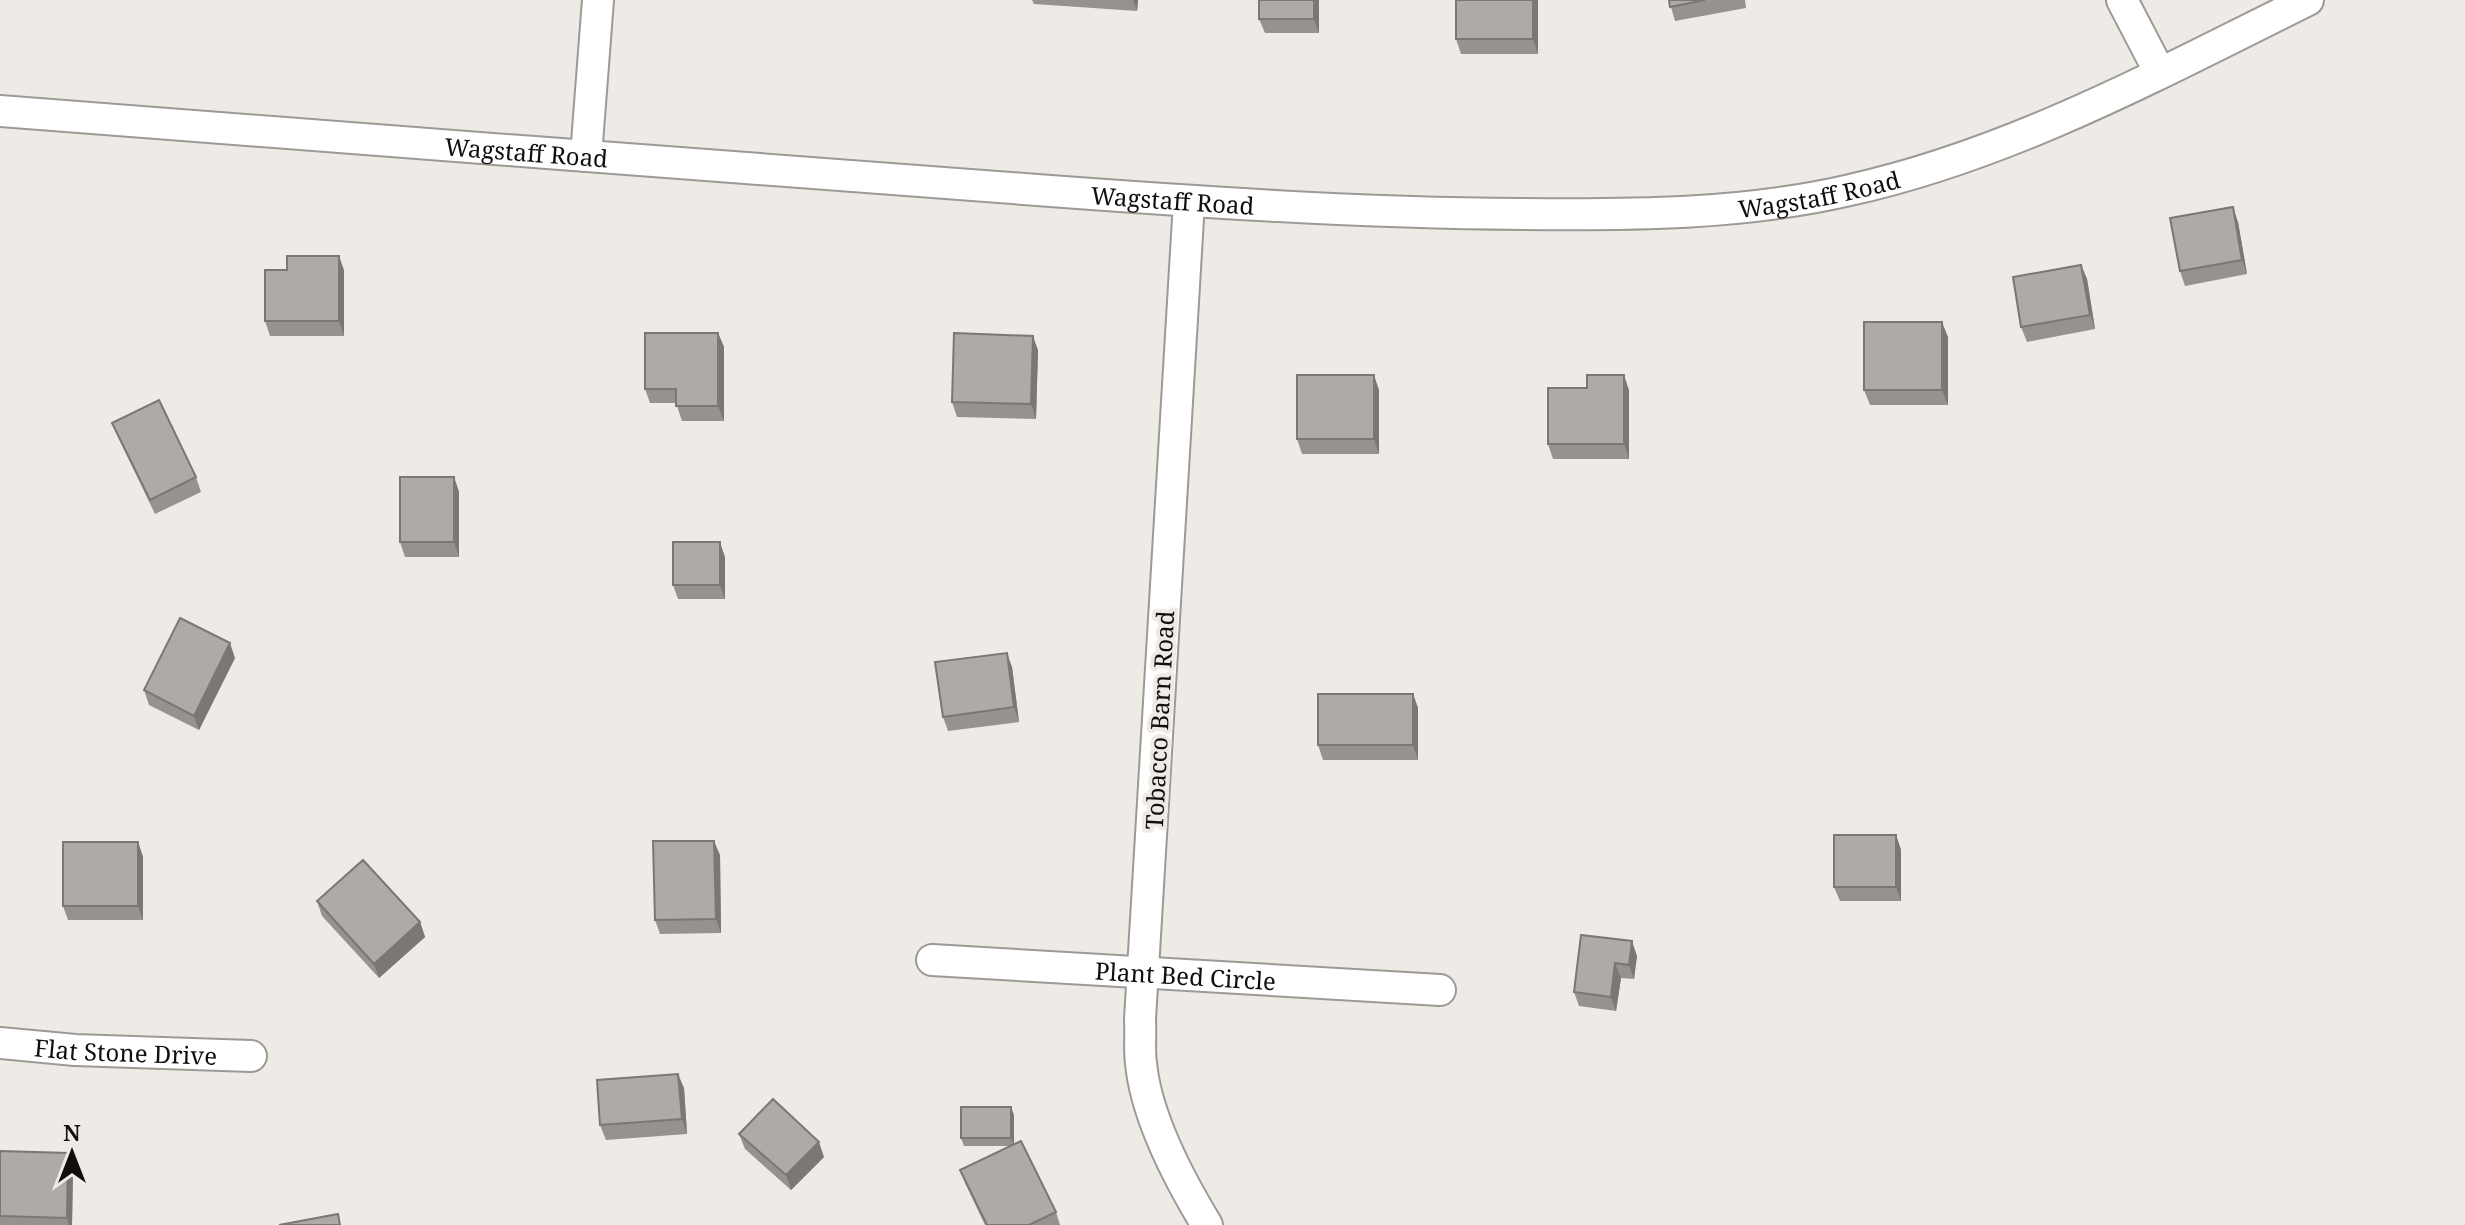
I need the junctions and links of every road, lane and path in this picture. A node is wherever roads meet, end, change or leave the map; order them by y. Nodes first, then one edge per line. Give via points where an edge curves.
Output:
1 (598, 0) edge
2 (2122, 0) edge
3 (2308, 0) edge
4 (2160, 73) junction
5 (0, 111) edge
6 (586, 156) junction
7 (1189, 202) junction
8 (932, 960) dead end
9 (1143, 974) junction
10 (1440, 990) dead end
11 (0, 1043) edge
12 (251, 1056) dead end
13 (1207, 1225) edge

1 - 6 street
2 - 4 street
3 - 4 street, Wagstaff Road
4 - 7 street, Wagstaff Road via 2041,128 1927,170 1846,192 1755,206 1650,214 1538,214
5 - 6 street, Wagstaff Road
6 - 7 street, Wagstaff Road
7 - 9 street, Tobacco Barn Road
8 - 9 street, Plant Bed Circle
9 - 10 street, Plant Bed Circle
9 - 13 street, Tobacco Barn Road via 1141,1065 1170,1156
11 - 12 street, Flat Stone Drive

